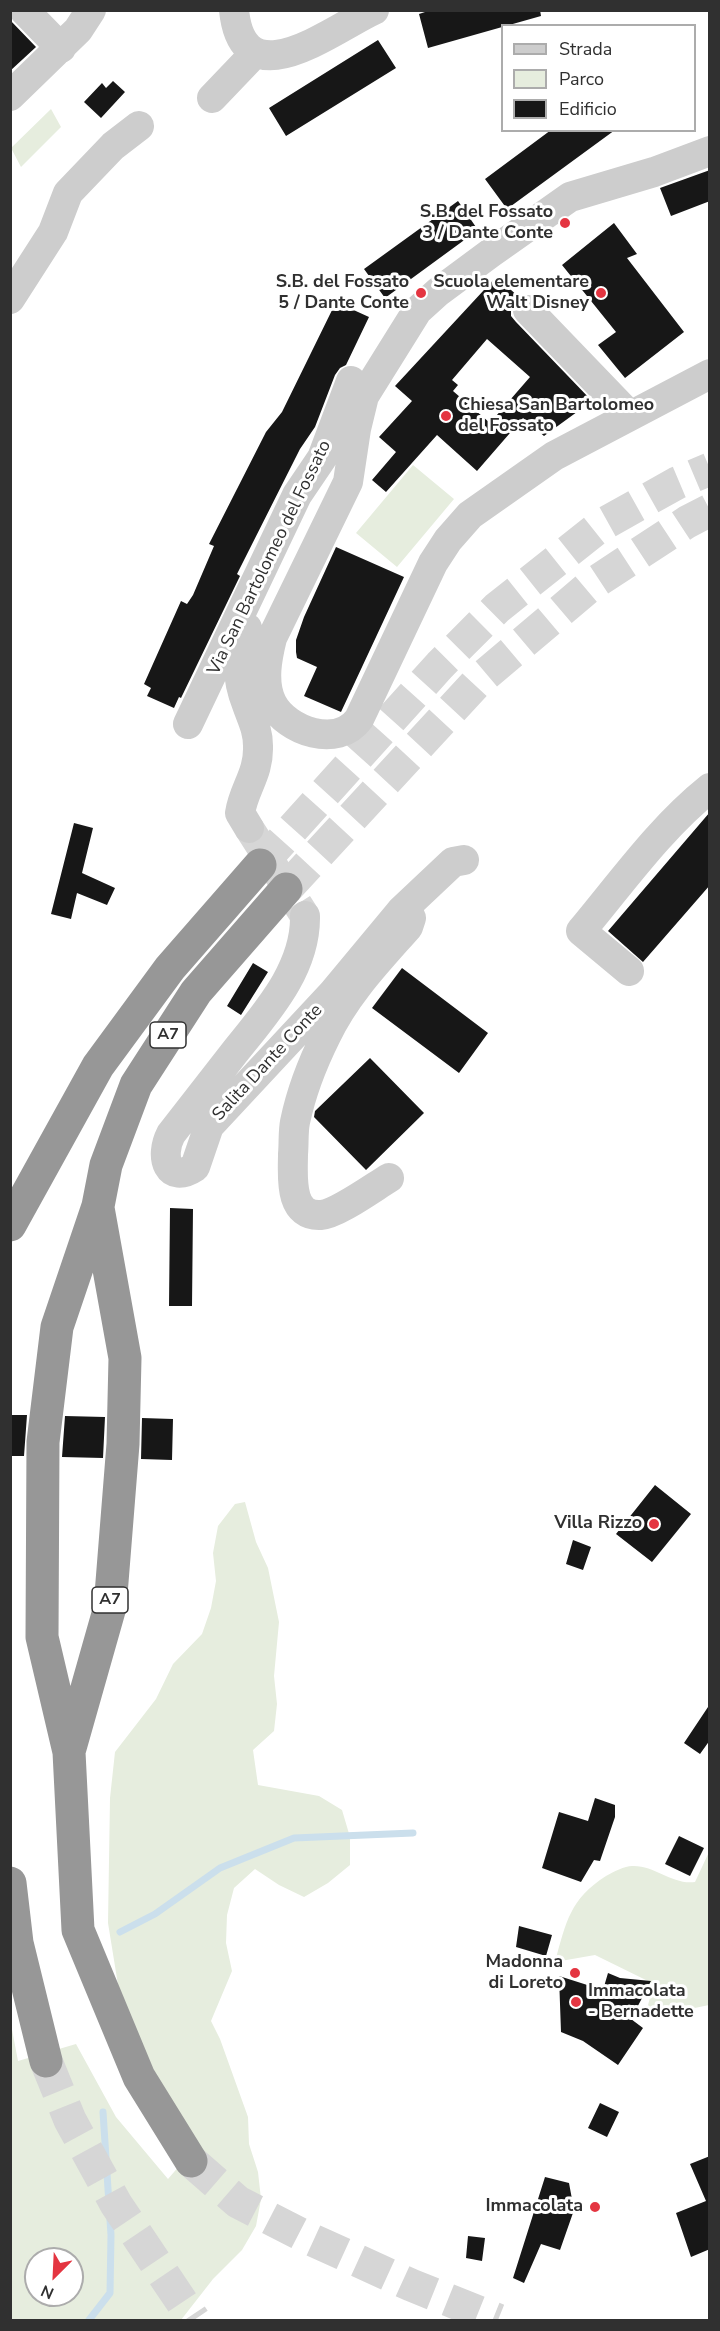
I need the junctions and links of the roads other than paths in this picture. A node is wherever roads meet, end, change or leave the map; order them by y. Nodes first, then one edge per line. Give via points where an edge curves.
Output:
1 (24, 10) edge
2 (91, 10) edge
3 (234, 10) edge
4 (374, 10) edge
5 (61, 48) junction
6 (255, 53) junction
7 (10, 96) edge
8 (212, 98) dead end
9 (139, 126) dead end
10 (710, 152) edge
11 (10, 299) edge
12 (528, 310) dead end
13 (417, 312) junction
14 (710, 374) edge
15 (630, 416) junction
16 (322, 458) junction
17 (188, 724) dead end
18 (710, 788) edge
19 (249, 828) tunnel mouth
20 (464, 860) dead end
21 (260, 865) tunnel mouth
22 (286, 889) tunnel mouth
23 (401, 911) junction
24 (305, 916) tunnel mouth
25 (629, 971) dead end
26 (389, 1178) dead end
27 (98, 1206) junction
28 (10, 1225) edge
29 (69, 1752) junction
30 (10, 1883) edge
31 (46, 2061) tunnel mouth
32 (191, 2161) tunnel mouth

1 - 5 street
2 - 5 street
3 - 6 street via 240,36
4 - 6 street via 288,55 270,57
5 - 7 street
6 - 8 street
9 - 11 street via 113,146 68,193 53,232
10 - 13 street, Via San Bartolomeo del Fossato via 570,197 438,292
12 - 15 street
13 - 15 street, Via San Bartolomeo del Fossato via 364,396 348,482 272,638 267,666 269,694 279,712 298,726 330,735 352,726 432,563 458,528 470,515 554,456
13 - 16 street, Via San Bartolomeo del Fossato via 384,333 361,361
14 - 15 street, Via San Bartolomeo del Fossato
16 - 17 street, Via San Bartolomeo del Fossato via 297,495
16 - 19 street via 304,512 249,622 240,651 240,681 258,746 256,770 240,813
18 - 25 street via 659,837 581,931
20 - 23 street, Salita Dante Conte via 453,862
21 - 28 highway, A7 via 170,968 98,1066
22 - 27 highway, A7 via 196,992 136,1085 106,1165
23 - 24 street, Salita Dante Conte via 332,994 209,1126 195,1167 182,1173 176,1171 165,1159 168,1141 282,989 300,953
23 - 26 street, Salita Dante Conte via 411,918 408,927 347,999 309,1076 295,1121 293,1191 309,1213 320,1215 332,1212
27 - 29 highway, A7 via 125,1358 123,1444 110,1607
27 - 29 highway, A7 via 57,1327 43,1442 42,1637
29 - 32 highway, A7 via 78,1929 139,2077
30 - 31 highway via 17,1943

